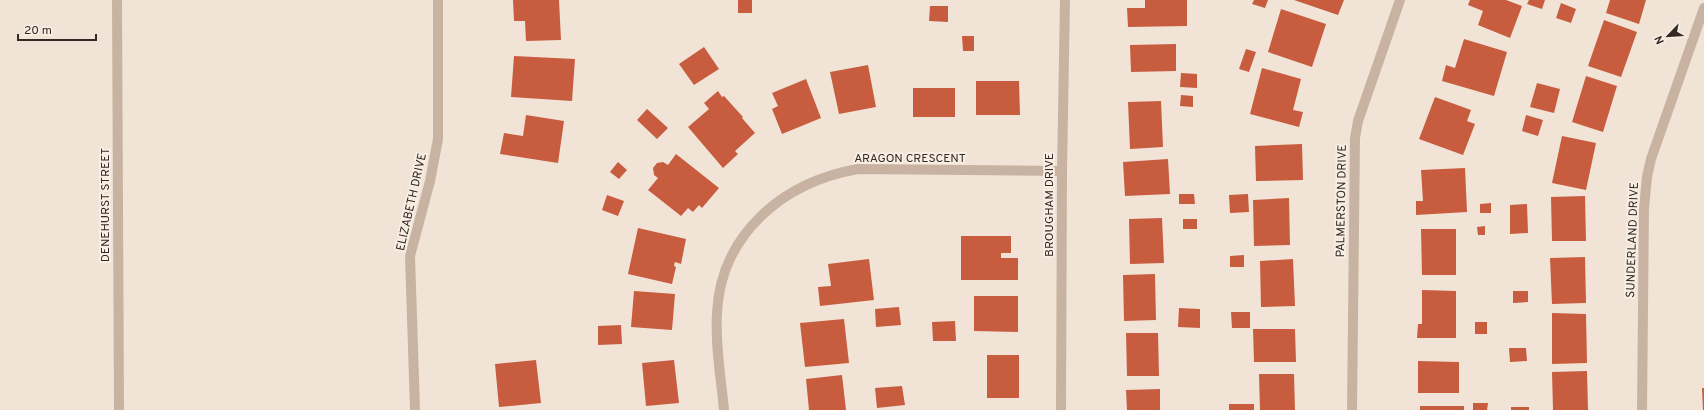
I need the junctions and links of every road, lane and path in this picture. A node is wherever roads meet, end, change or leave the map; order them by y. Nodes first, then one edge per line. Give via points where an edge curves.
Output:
1 (117, 0) edge
2 (438, 0) edge
3 (1065, 0) edge
4 (1400, 0) edge
5 (1704, 8) edge
6 (1062, 171) junction
7 (119, 410) edge
8 (415, 410) edge
9 (724, 410) edge
10 (1061, 410) edge
11 (1352, 410) edge
12 (1642, 410) edge

1 - 7 street, DENEHURST STREET
2 - 8 street, ELIZABETH DRIVE via 438,139 410,256
3 - 6 street, BROUGHAM DRIVE
4 - 11 street, PALMERSTON DRIVE via 1358,121 1355,138
5 - 12 street, SUNDERLAND DRIVE via 1647,177 1644,208
6 - 9 street, ARAGON CRESCENT via 858,169 813,181 777,202 756,220 739,243 721,285 716,327
6 - 10 street, BROUGHAM DRIVE

